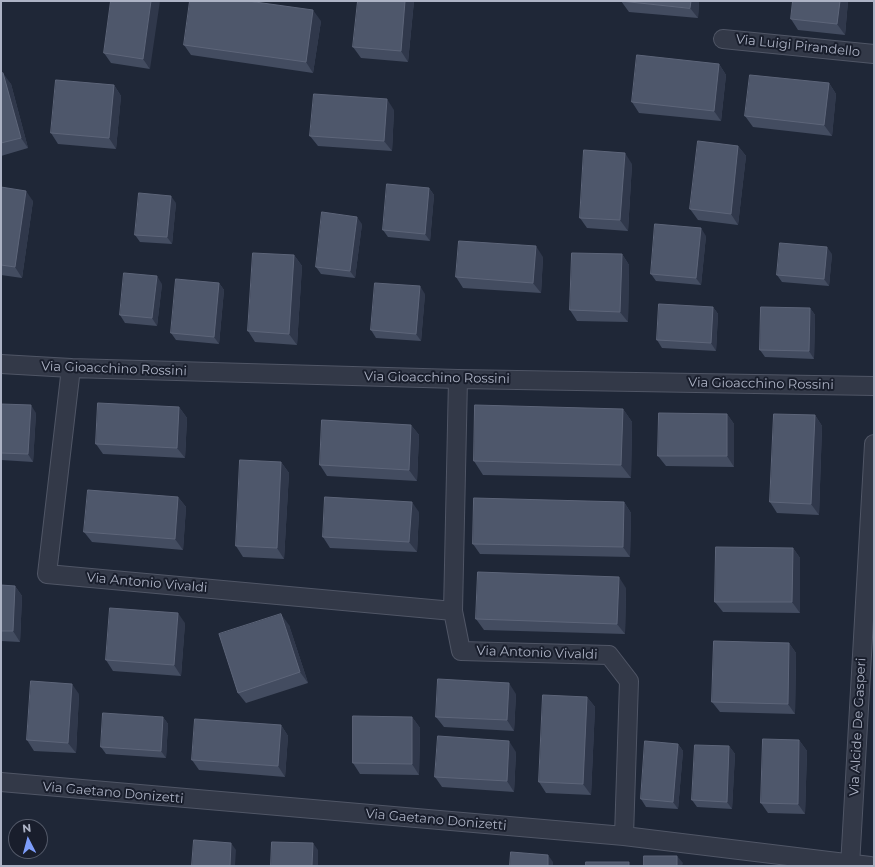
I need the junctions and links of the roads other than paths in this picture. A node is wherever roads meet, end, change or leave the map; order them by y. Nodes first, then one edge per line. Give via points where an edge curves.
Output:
1 (723, 39) dead end
2 (874, 54) edge
3 (1, 364) edge
4 (71, 368) junction
5 (458, 379) junction
6 (874, 386) edge
7 (874, 444) edge
8 (453, 611) junction
9 (1, 782) edge
10 (624, 836) junction
11 (850, 865) edge
12 (870, 866) edge

1 - 2 street, Via Luigi Pirandello
3 - 4 street, Via Gioacchino Rossini
4 - 5 street, Via Gioacchino Rossini
4 - 8 street, Via Antonio Vivaldi via 47,574
5 - 6 street, Via Gioacchino Rossini
5 - 8 street, Via Antonio Vivaldi
7 - 11 street, Via Alcide De Gasperi
8 - 10 street, Via Antonio Vivaldi via 461,651 609,655 629,681
9 - 10 street, Via Gaetano Donizetti
10 - 11 street, Via Gaetano Donizetti
11 - 12 street, Via Gaetano Donizetti

